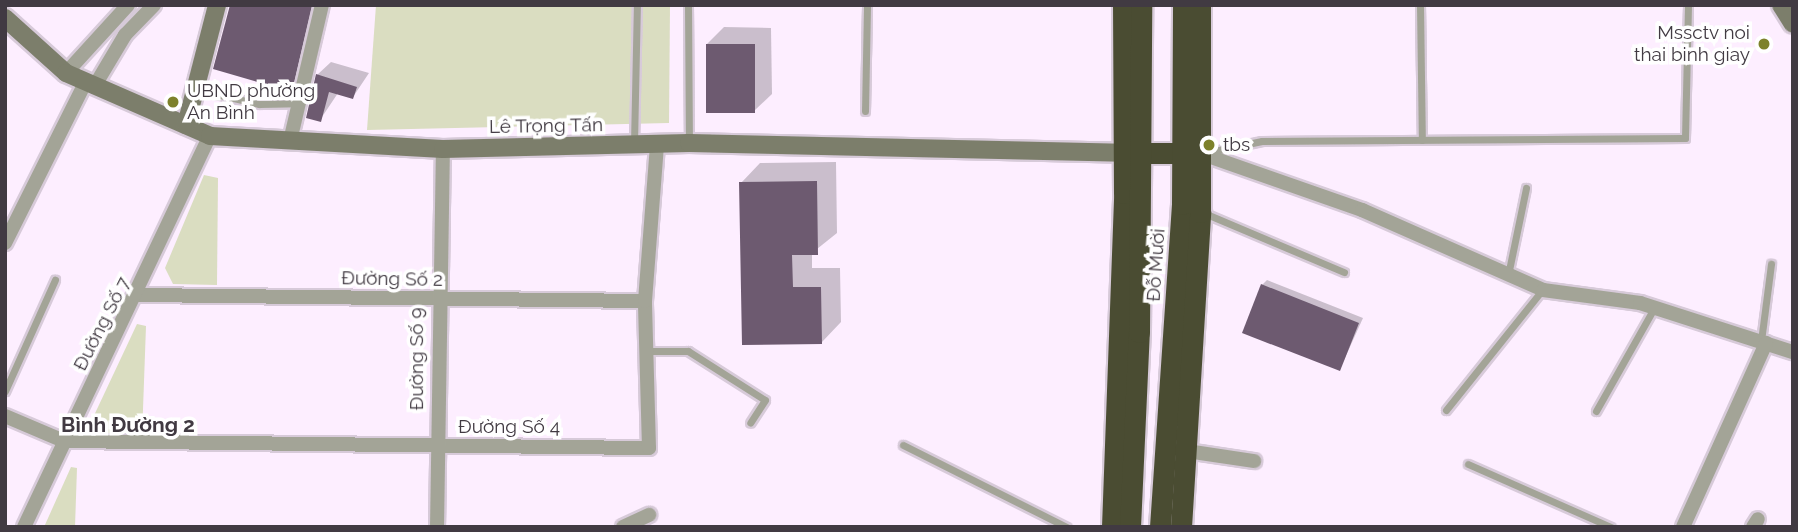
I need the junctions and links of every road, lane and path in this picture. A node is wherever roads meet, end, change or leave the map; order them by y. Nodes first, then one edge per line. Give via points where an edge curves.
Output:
1 (128, 5) edge
2 (154, 5) edge
3 (217, 5) edge
4 (322, 5) edge
5 (636, 5) edge
6 (688, 5) edge
7 (867, 5) edge
8 (1123, 5) edge
9 (1141, 5) edge
10 (1183, 5) edge
11 (1200, 5) edge
12 (1420, 5) edge
13 (1688, 5) edge
14 (1781, 5) edge
15 (5, 18) edge
16 (1793, 24) edge
17 (66, 73) junction
18 (90, 85) junction
19 (195, 89) junction
20 (298, 103) junction
21 (865, 111) dead end
22 (186, 125) junction
23 (210, 136) junction
24 (1422, 140) junction
25 (290, 141) junction
26 (689, 143) junction
27 (657, 144) junction
28 (634, 145) junction
29 (443, 149) junction
30 (1132, 153) junction
31 (1192, 153) junction
32 (1526, 188) dead end
33 (1200, 212) junction
34 (5, 243) edge
35 (1771, 264) dead end
36 (1343, 272) dead end
37 (1508, 276) junction
38 (55, 280) dead end
39 (1543, 290) junction
40 (139, 295) junction
41 (436, 299) junction
42 (645, 301) junction
43 (1654, 307) junction
44 (1763, 342) junction
45 (646, 351) junction
46 (1793, 352) edge
47 (5, 391) edge
48 (1446, 410) dead end
49 (1595, 411) dead end
50 (5, 416) edge
51 (750, 423) dead end
52 (64, 441) junction
53 (903, 445) dead end
54 (437, 446) junction
55 (1187, 451) junction
56 (1254, 461) dead end
57 (1468, 464) dead end
58 (649, 515) dead end
59 (24, 527) edge
60 (437, 527) edge
61 (623, 527) edge
62 (1067, 527) edge
63 (1112, 527) edge
64 (1130, 527) edge
65 (1160, 527) edge
66 (1181, 527) edge
67 (1611, 527) edge
68 (1683, 527) edge

1 - 17 street
2 - 18 street
3 - 19 street
4 - 20 street
5 - 28 lane
6 - 26 lane
7 - 21 lane
8 - 30 highway, Đỗ Mười
9 - 30 highway, Đỗ Mười
10 - 31 highway, Đỗ Mười
11 - 31 highway, Đỗ Mười
12 - 24 lane
13 - 24 lane via 1685,138
14 - 16 street
15 - 17 street, Lê Trọng Tấn
17 - 18 street, Lê Trọng Tấn
18 - 22 street, Lê Trọng Tấn
18 - 34 street
19 - 20 lane via 259,104
19 - 22 street
20 - 25 street
22 - 23 street, Lê Trọng Tấn
23 - 25 street, Lê Trọng Tấn
23 - 40 street, Đường Số 7
24 - 31 lane via 1236,142
25 - 29 street, Lê Trọng Tấn
26 - 27 street, Lê Trọng Tấn
26 - 30 street, Lê Trọng Tấn
27 - 28 street, Lê Trọng Tấn
27 - 42 street, Đường Số 4
28 - 29 street, Lê Trọng Tấn
29 - 41 street, Đường Số 9
30 - 31 highway
30 - 63 highway, Đỗ Mười
30 - 64 highway, Đỗ Mười
31 - 33 highway, Đỗ Mười
31 - 37 street via 1362,210
31 - 65 highway, Đỗ Mười
32 - 37 lane
33 - 36 lane
33 - 55 highway, Đỗ Mười
35 - 44 lane
37 - 39 street
38 - 47 lane
39 - 43 street
39 - 48 lane
40 - 41 street, Đường Số 2
40 - 52 street, Đường Số 7
41 - 42 street, Đường Số 2
41 - 54 street, Đường Số 9
42 - 45 street, Đường Số 4
43 - 44 street
43 - 49 lane
44 - 46 street
44 - 68 street
45 - 51 lane via 688,351 765,400
45 - 54 street, Đường Số 4 via 649,448
50 - 52 street
52 - 54 street, Đường Số 4
52 - 59 street, Đường Số 7
53 - 62 lane
54 - 60 street, Đường Số 9
55 - 56 street
55 - 66 highway, Đỗ Mười
57 - 67 lane
58 - 61 street

